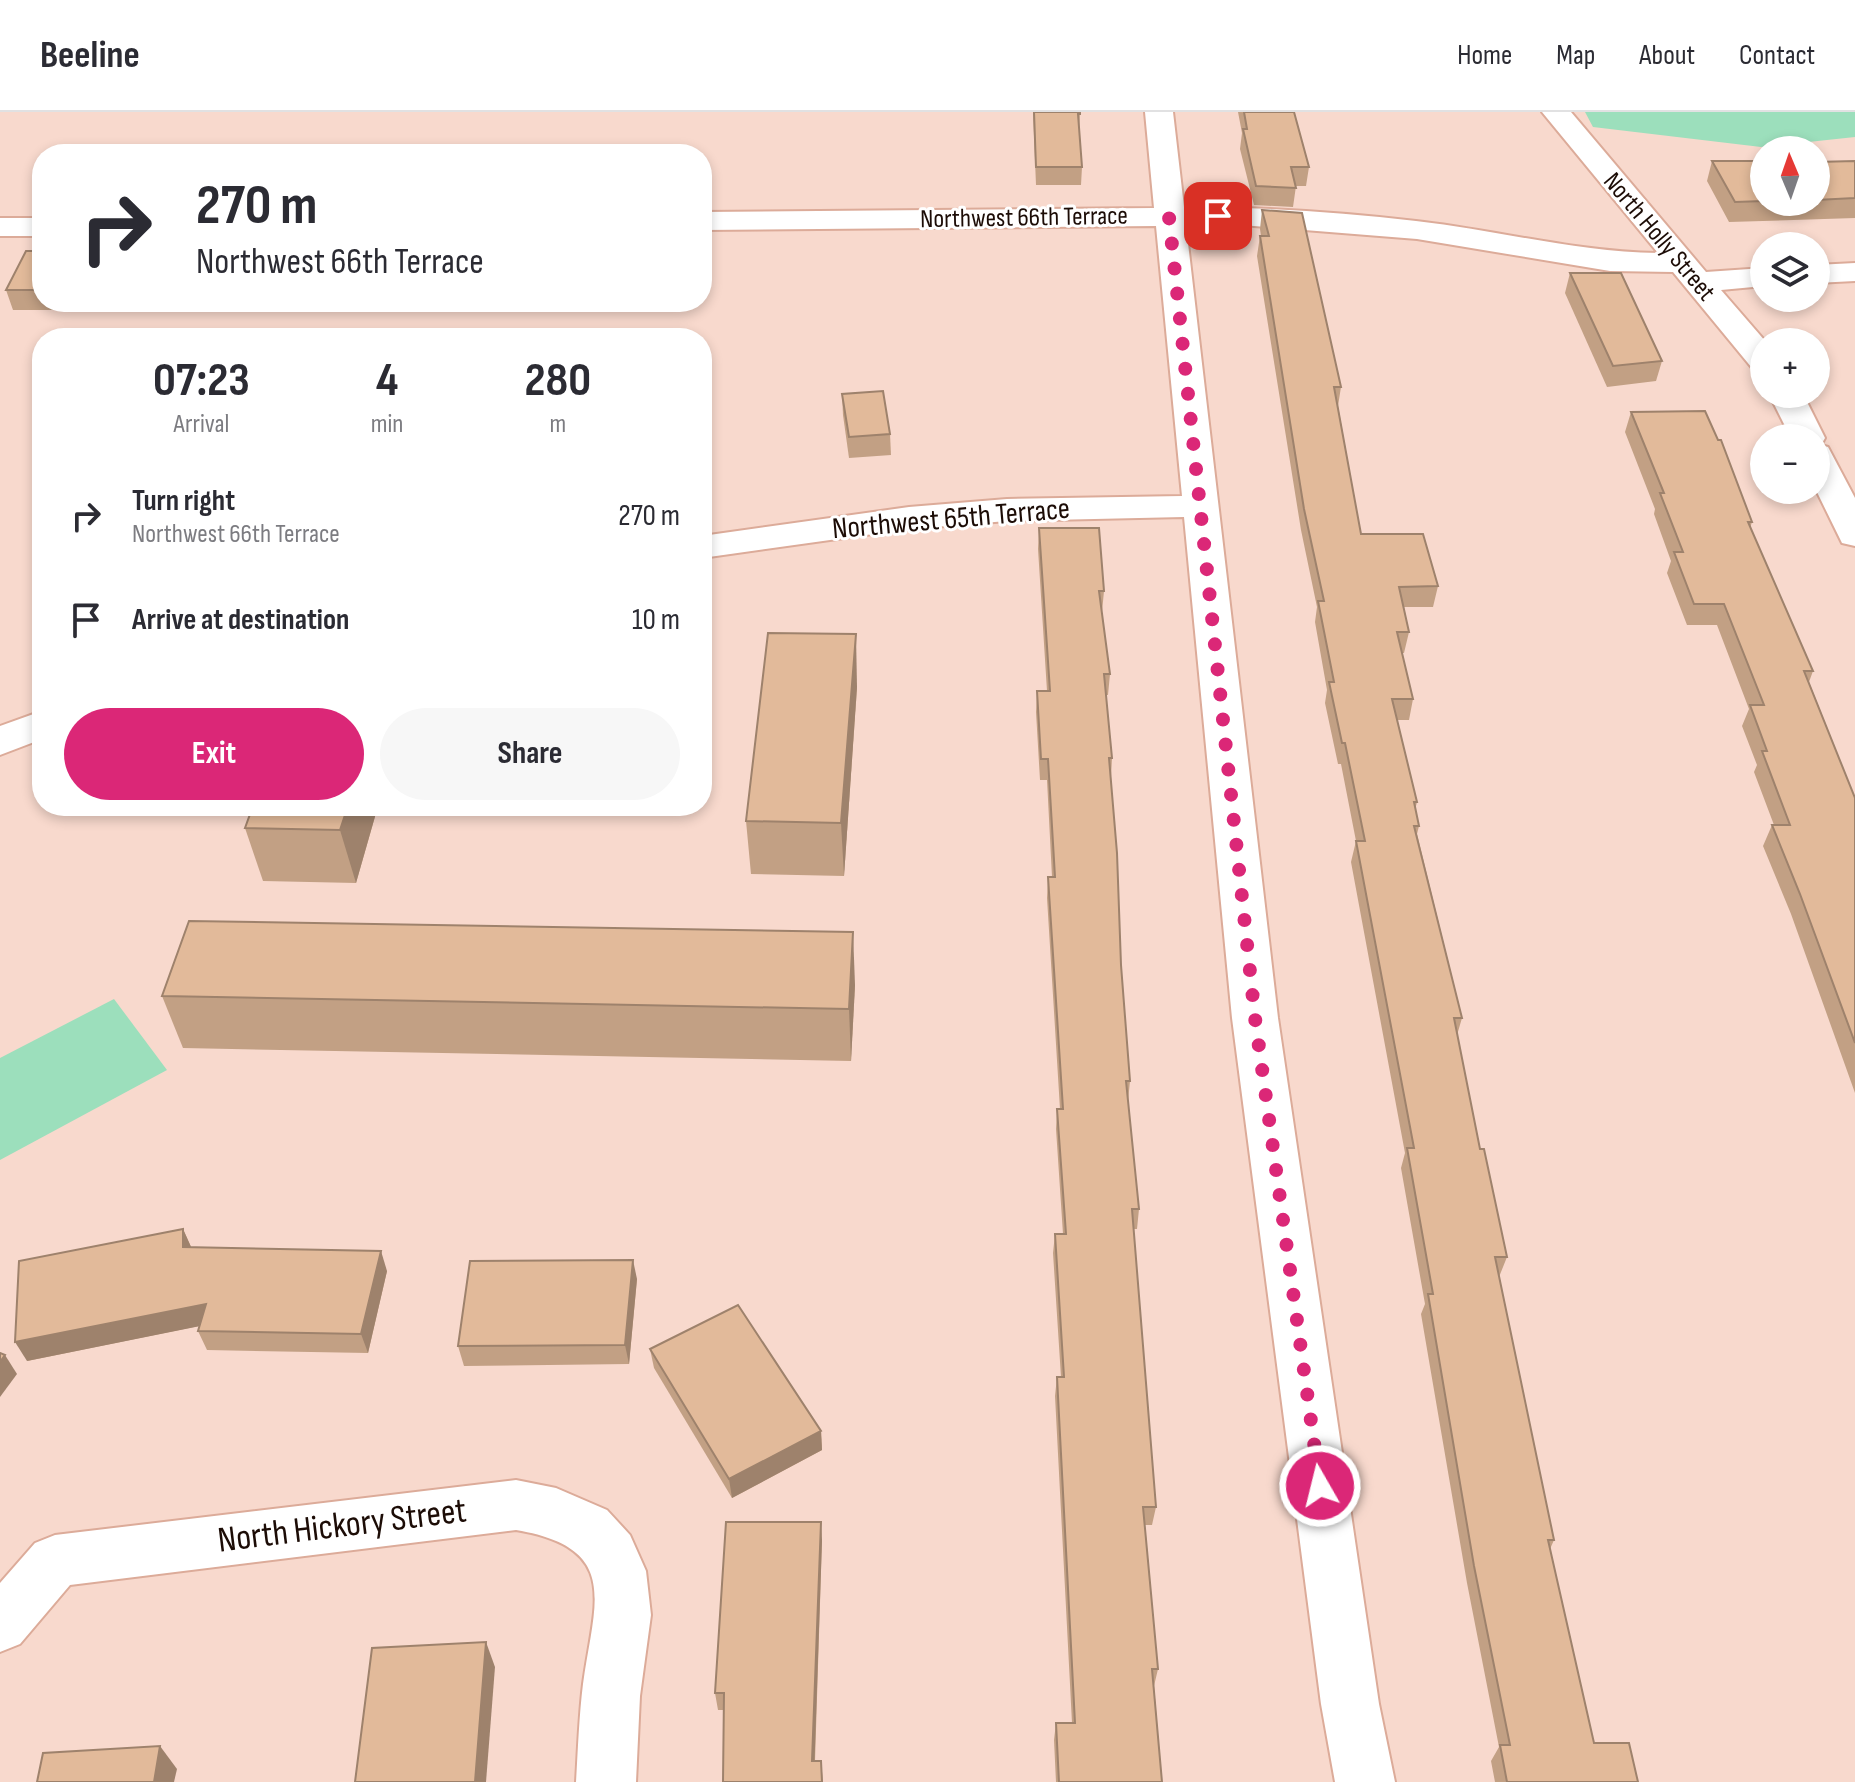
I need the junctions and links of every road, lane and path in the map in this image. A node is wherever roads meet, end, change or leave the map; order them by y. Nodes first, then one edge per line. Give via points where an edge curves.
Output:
1 (1159, 112) edge
2 (1556, 112) edge
3 (1169, 217) junction
4 (712, 221) edge
5 (0, 227) edge
6 (32, 227) edge
7 (1687, 272) junction
8 (1855, 272) edge
9 (1830, 273) edge
10 (1750, 276) edge
11 (1750, 345) edge
12 (1830, 483) edge
13 (1201, 506) junction
14 (1855, 535) edge
15 (712, 546) edge
16 (32, 728) edge
17 (0, 741) edge
18 (0, 1625) edge
19 (606, 1782) edge
20 (1365, 1782) edge

1 - 3 street
2 - 7 street, North Holly Street
3 - 4 street, Northwest 66th Terrace
3 - 7 street, Northwest 66th Terrace via 1303,219 1417,230
3 - 13 street
5 - 6 street
7 - 10 street, Northwest 66th Terrace
7 - 11 street, North Holly Street
8 - 9 street
12 - 14 street
13 - 15 street, Northwest 65th Terrace via 1007,510
13 - 20 street via 1255,1018
16 - 17 street
18 - 19 street, North Hickory Street via 55,1561 516,1505 557,1511 591,1529 614,1558 623,1595

